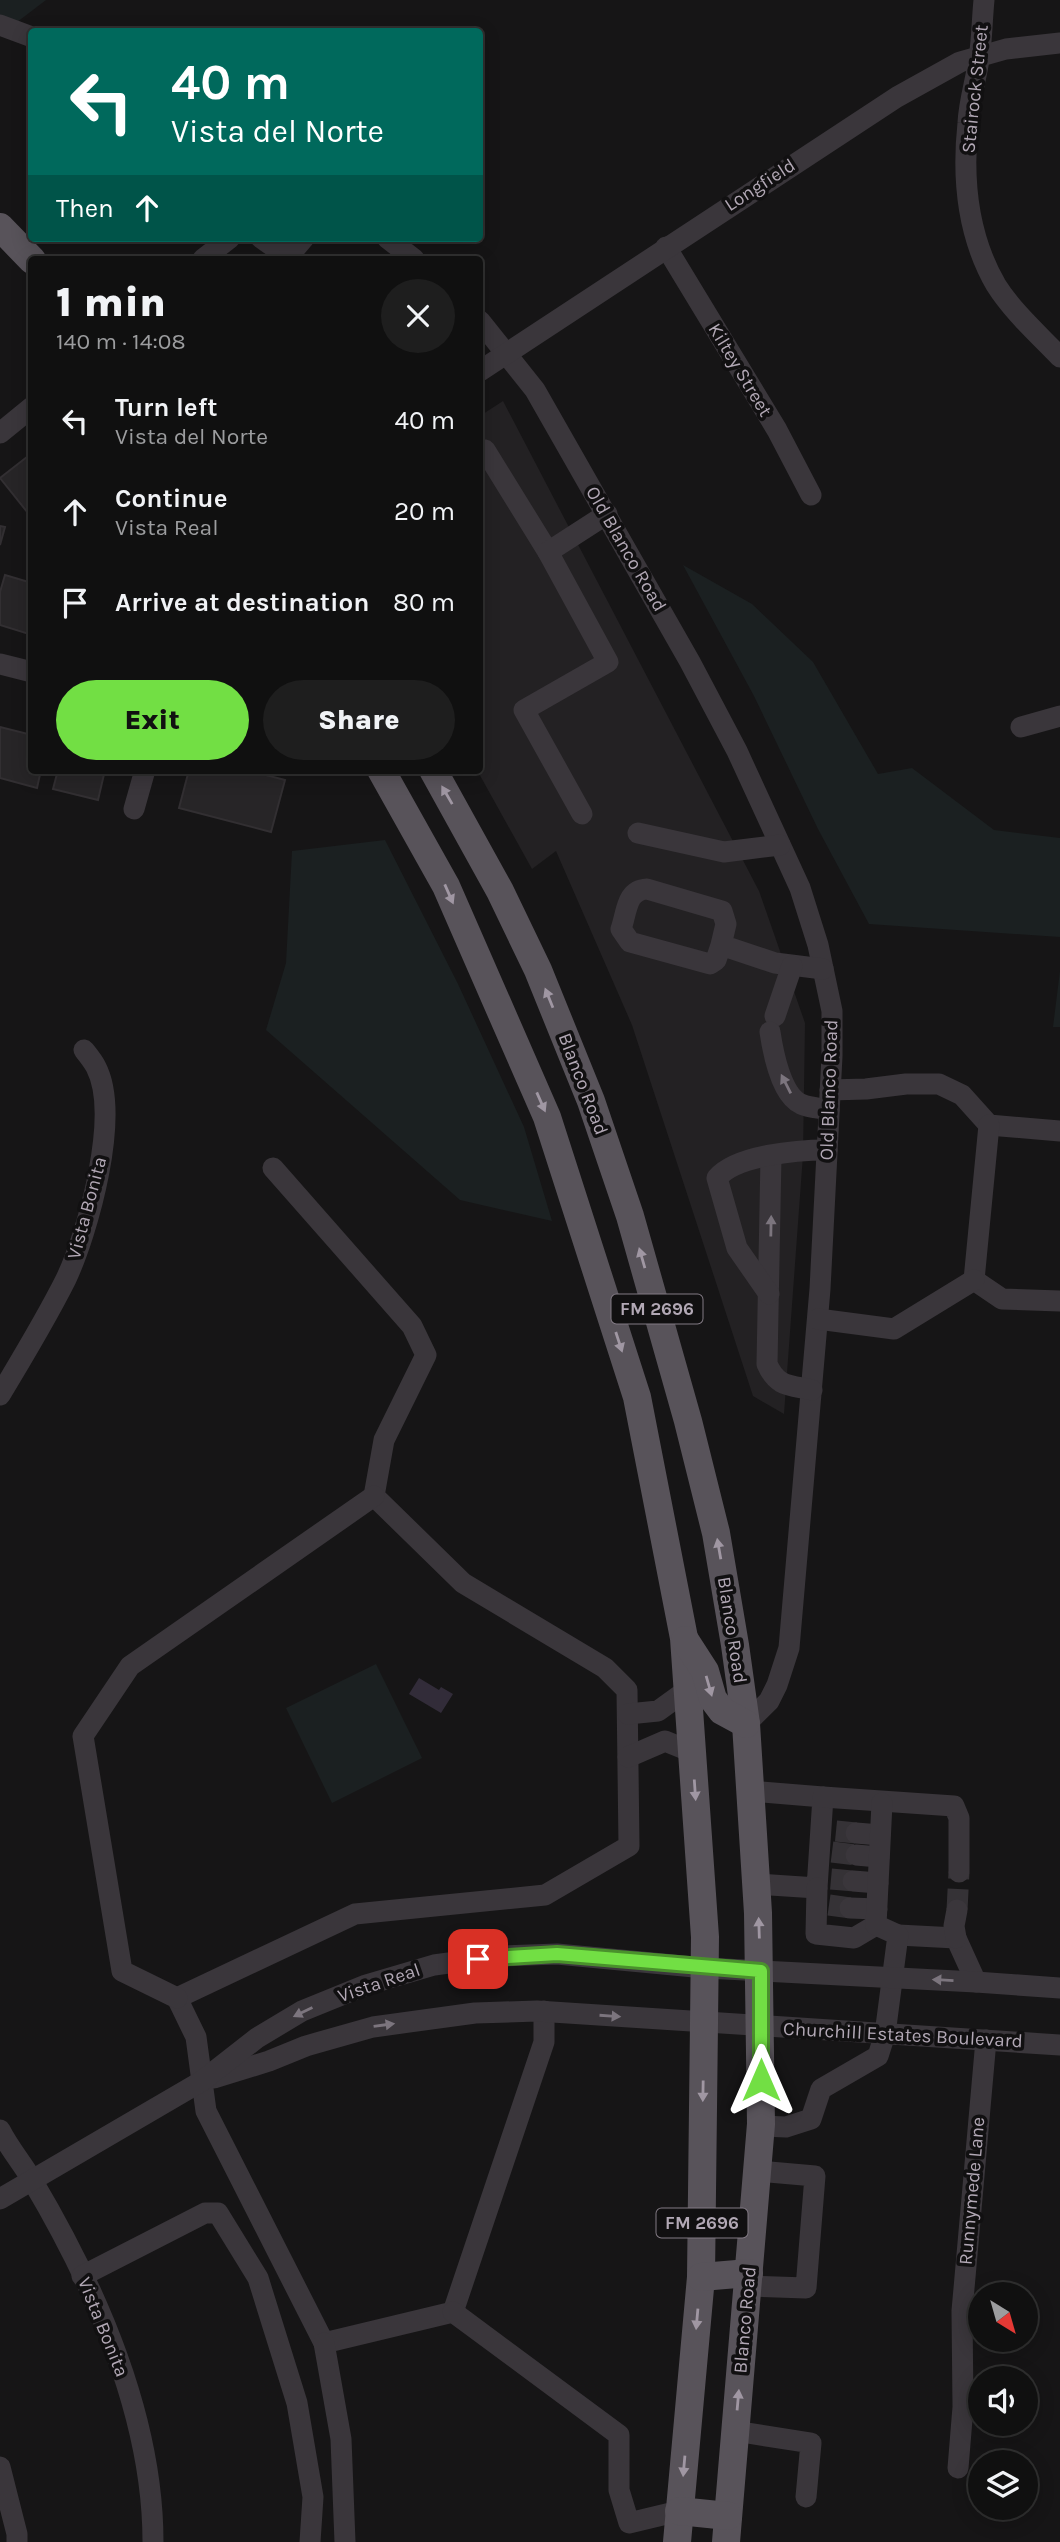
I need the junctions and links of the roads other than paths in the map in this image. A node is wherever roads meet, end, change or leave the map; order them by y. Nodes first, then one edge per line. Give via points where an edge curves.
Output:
1 (984, 0) edge
2 (0, 25) edge
3 (28, 36) edge
4 (1060, 43) edge
5 (979, 57) junction
6 (0, 227) edge
7 (225, 242) edge
8 (266, 242) edge
9 (301, 242) edge
10 (392, 242) edge
11 (666, 247) junction
12 (28, 256) edge
13 (208, 256) edge
14 (284, 256) edge
15 (289, 256) edge
16 (410, 256) edge
17 (483, 325) edge
18 (507, 353) junction
19 (1060, 357) edge
20 (483, 368) edge
21 (28, 409) edge
22 (5, 421) edge
23 (483, 452) edge
24 (811, 495) dead end
25 (607, 514) junction
26 (548, 552) junction
27 (0, 664) edge
28 (28, 671) edge
29 (1060, 716) edge
30 (1021, 727) dead end
31 (144, 774) edge
32 (383, 774) edge
33 (435, 774) edge
34 (134, 809) dead end
35 (582, 814) dead end
36 (638, 833) dead end
37 (780, 845) junction
38 (722, 945) junction
39 (792, 966) junction
40 (824, 970) junction
41 (84, 1050) dead end
42 (830, 1100) junction
43 (989, 1125) junction
44 (1060, 1131) edge
45 (827, 1150) junction
46 (771, 1156) junction
47 (273, 1168) dead end
48 (974, 1280) junction
49 (769, 1294) junction
50 (1060, 1301) edge
51 (818, 1320) junction
52 (812, 1390) junction
53 (0, 1395) edge
54 (374, 1496) junction
55 (684, 1638) junction
56 (687, 1690) junction
57 (628, 1714) junction
58 (746, 1724) junction
59 (692, 1752) junction
60 (628, 1757) junction
61 (750, 1791) junction
62 (823, 1797) junction
63 (882, 1803) junction
64 (880, 1835) junction
65 (837, 1842) junction
66 (879, 1857) junction
67 (959, 1872) tunnel mouth
68 (853, 1881) tunnel mouth
69 (878, 1883) junction
70 (756, 1884) junction
71 (827, 1893) junction
72 (957, 1910) tunnel mouth
73 (876, 1917) junction
74 (898, 1935) junction
75 (956, 1938) junction
76 (705, 1968) junction
77 (761, 1971) junction
78 (892, 1978) junction
79 (976, 1982) junction
80 (1060, 1988) edge
81 (177, 1998) junction
82 (544, 2011) junction
83 (704, 2023) junction
84 (761, 2027) junction
85 (885, 2034) junction
86 (986, 2040) junction
87 (1060, 2045) edge
88 (202, 2081) junction
89 (761, 2126) junction
90 (0, 2130) edge
91 (758, 2171) junction
92 (32, 2180) junction
93 (0, 2199) edge
94 (82, 2276) junction
95 (701, 2277) junction
96 (748, 2279) junction
97 (453, 2312) junction
98 (324, 2343) junction
99 (735, 2431) junction
100 (0, 2467) edge
101 (958, 2468) dead end
102 (806, 2497) dead end
103 (680, 2511) junction
104 (727, 2529) edge
105 (626, 2532) edge
106 (17, 2542) edge
107 (153, 2542) edge
108 (310, 2542) edge
109 (345, 2542) edge
110 (677, 2542) edge

1 - 5 street, Stairock Street
2 - 3 street
4 - 5 street, Longfield
5 - 11 street, Longfield via 960,62 897,97
5 - 19 street, Stairock Street via 968,122 972,227 997,286
6 - 12 main road
7 - 13 street
8 - 14 street
9 - 15 street
10 - 16 street
11 - 18 street, Longfield
11 - 24 street, Kiltey Street
17 - 18 street, Old Blanco Road
18 - 20 street, Longfield
18 - 25 street, Old Blanco Road via 535,390
21 - 22 street
23 - 26 street
25 - 26 street
25 - 37 street, Old Blanco Road via 737,751
26 - 35 street via 608,662 524,710
27 - 28 street
29 - 30 street
31 - 34 street
32 -> 55 main road, FM 2696 via 446,886 547,1117 636,1397
58 -> 33 main road, Blanco Road / FM 2696 via 716,1533 630,1216 591,1101 538,970
36 - 37 street via 724,852
37 - 40 street, Old Blanco Road via 800,888
38 - 38 street via 710,964 630,942 621,929 632,894 647,889 722,911 726,924
38 - 39 street
39 - 40 street
42 -> 39 street via 797,1102 775,1059 773,1024
40 - 42 street, Old Blanco Road via 832,1011
41 - 53 street, Vista Bonita via 97,1068 105,1100 103,1150 94,1192 67,1277
42 - 43 street via 866,1089 939,1084 962,1095
42 - 45 street, Old Blanco Road
43 - 44 street
43 - 48 street
45 - 46 street
45 - 51 street, Old Blanco Road
49 -> 46 street
46 - 49 street via 730,1166 717,1178 737,1248
47 - 54 street via 412,1326 426,1355 384,1440
48 - 50 street via 1002,1299
48 - 51 street via 894,1329
49 - 52 street via 766,1349 772,1376 781,1384
51 - 52 street, Old Blanco Road
52 - 58 street, Old Blanco Road via 789,1648 769,1701
54 - 57 street via 463,1583 605,1668 627,1690
54 - 81 street via 130,1666 83,1736 122,1971
55 - 56 main road, FM 2696
55 -> 58 main road via 705,1671 713,1699 722,1711
56 - 57 street via 658,1712
56 - 59 main road, FM 2696
57 - 60 street
58 - 61 main road, Blanco Road / FM 2696
59 - 60 street via 665,1741
59 -> 76 main road, FM 2696
60 - 81 street via 629,1846 545,1895 355,1914
61 - 62 street
61 - 70 main road, Blanco Road / FM 2696
62 - 63 street
62 - 65 street
63 - 64 street
63 - 67 street via 954,1806 959,1818
64 - 65 street
64 - 66 street
65 - 66 street
65 - 71 street
66 - 69 street
68 - 69 street
69 - 73 street
70 - 71 street
77 -> 70 main road, Blanco Road / FM 2696
71 - 73 street
71 - 73 street via 816,1934 854,1938
72 - 75 street
73 - 74 street
74 - 75 street
74 - 78 street
75 - 79 street
76 - 77 street, Vista Real
76 - 83 main road, FM 2696
76 -> 88 street, Vista Real via 557,1954 434,1965 302,2011 257,2038
77 - 78 street
77 - 84 main road, Blanco Road / FM 2696
79 -> 78 street
78 - 85 street
79 - 80 street
81 - 88 street via 196,2037
82 -> 83 street, Vista Real
88 -> 82 street, Vista Real via 373,2027 475,2013
82 - 97 street via 544,2042
83 - 84 street, Churchill Estates Boulevard
83 -> 95 main road, FM 2696
84 - 85 street, Churchill Estates Boulevard
84 - 89 main road, Blanco Road / FM 2696
85 - 86 street, Churchill Estates Boulevard
85 - 89 street via 878,2056 821,2089 811,2119 786,2127
86 - 87 street, Churchill Estates Boulevard
86 - 101 street, Runnymede Lane via 962,2311
88 - 92 street, Vista Real
88 - 98 street via 206,2111
89 - 91 main road, Blanco Road / FM 2696
90 - 92 street, Vista Bonita
91 - 96 main road, Blanco Road / FM 2696
91 - 96 street via 815,2176 806,2288
92 - 93 street, Vista Real
92 - 94 street, Vista Bonita
94 - 107 street, Vista Bonita via 120,2363 139,2432
94 - 108 street via 205,2213 218,2213 258,2278 297,2403 313,2497
95 - 96 main road
95 -> 103 main road, FM 2696
99 -> 96 main road, Blanco Road / FM 2696
97 - 98 street
97 - 105 street via 619,2435 619,2490
98 - 109 street via 341,2439
99 - 102 street via 811,2443
99 - 104 main road, Blanco Road / FM 2696
100 - 106 street
103 - 104 main road
103 - 105 street
103 - 110 main road, FM 2696

